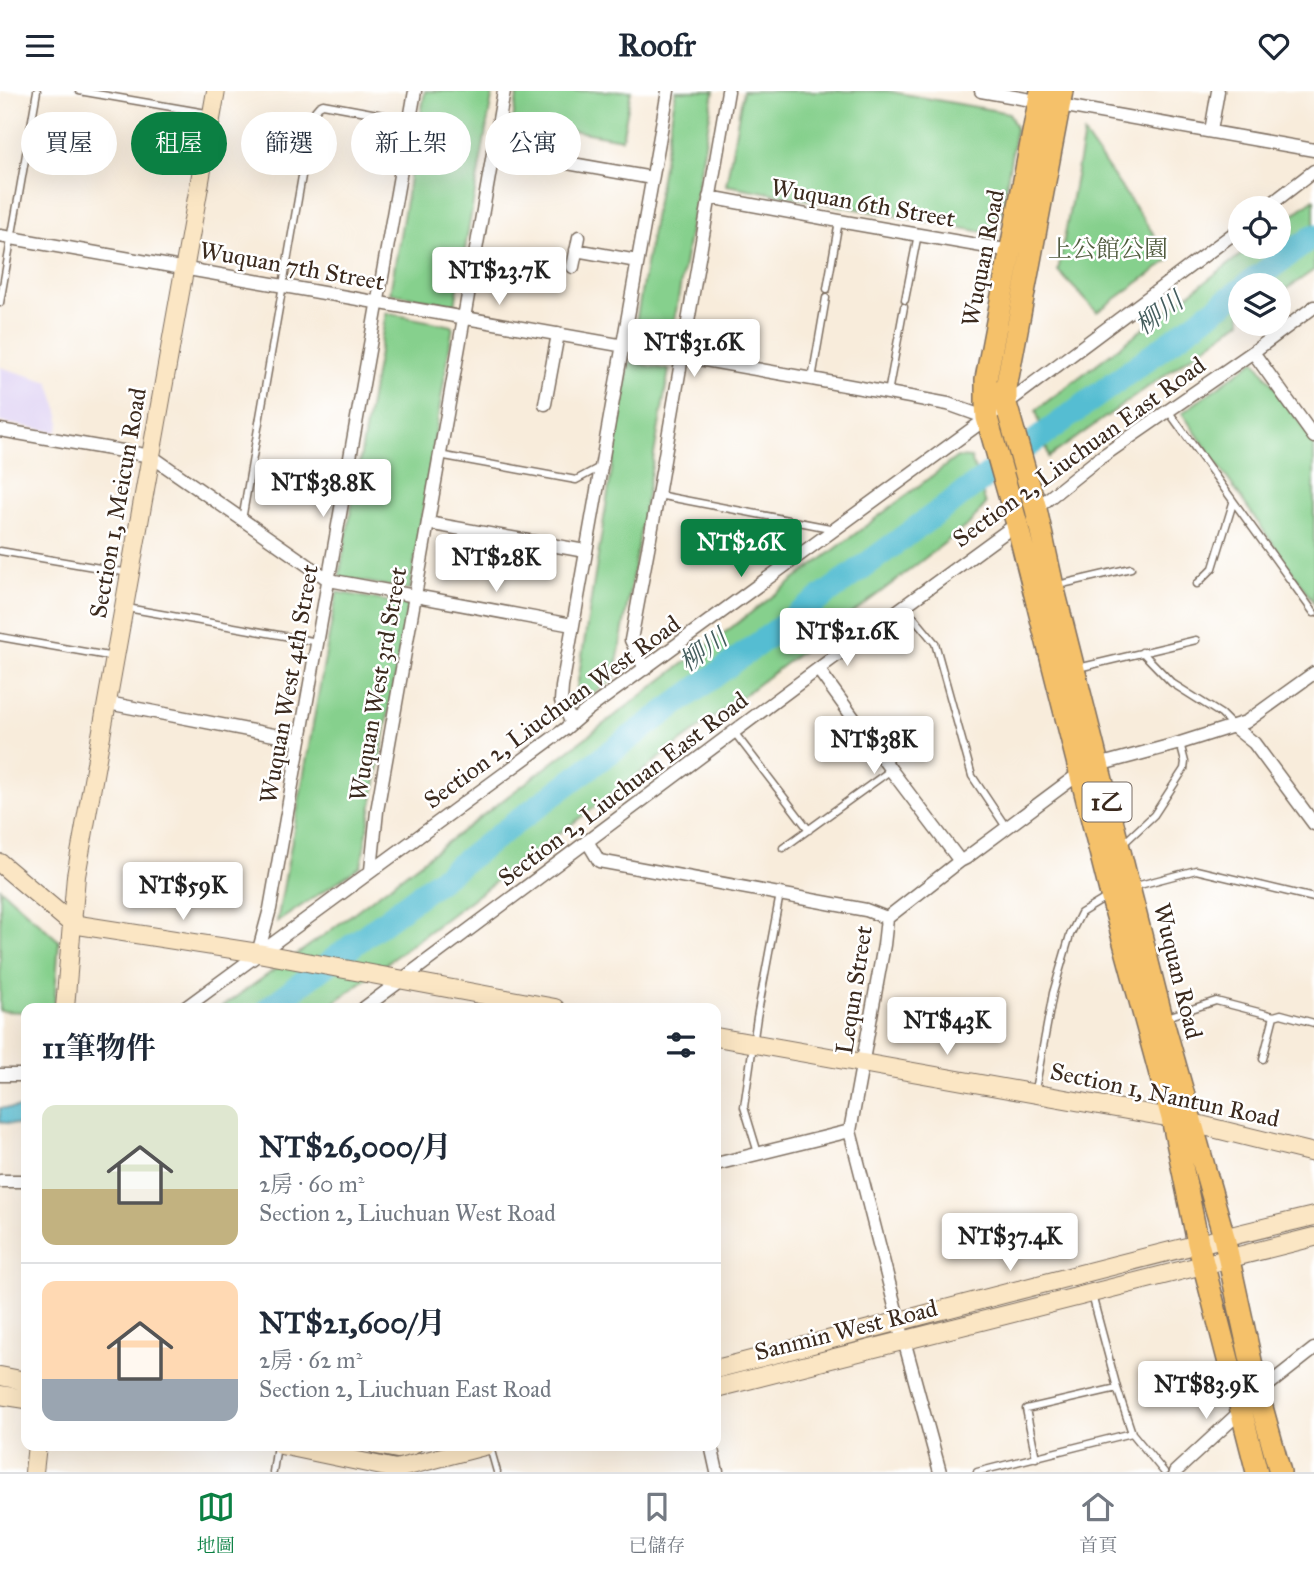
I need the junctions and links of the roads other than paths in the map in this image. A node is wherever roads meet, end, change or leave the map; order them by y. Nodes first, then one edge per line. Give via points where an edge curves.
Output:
1 (37, 91) edge
2 (79, 91) edge
3 (216, 91) edge
4 (415, 91) edge
5 (504, 91) edge
6 (668, 91) edge
7 (728, 91) edge
8 (981, 91) edge
9 (1218, 91) edge
10 (1050, 97) edge
11 (200, 112) edge
12 (212, 112) edge
13 (366, 112) edge
14 (411, 112) edge
15 (500, 112) edge
16 (1211, 131) junction
17 (1314, 150) edge
18 (581, 165) edge
19 (1314, 171) edge
20 (201, 175) edge
21 (400, 175) edge
22 (489, 175) edge
23 (652, 178) junction
24 (1282, 196) edge
25 (709, 197) junction
26 (839, 221) junction
27 (918, 234) junction
28 (6, 237) edge
29 (579, 237) dead end
30 (1228, 237) edge
31 (576, 250) junction
32 (1011, 251) junction
33 (637, 261) junction
34 (573, 267) dead end
35 (185, 268) junction
36 (283, 286) junction
37 (827, 289) dead end
38 (826, 298) dead end
39 (378, 302) junction
40 (0, 303) edge
41 (1314, 307) edge
42 (464, 317) junction
43 (558, 334) junction
44 (621, 346) junction
45 (1253, 352) junction
46 (681, 357) junction
47 (812, 379) junction
48 (888, 393) junction
49 (545, 404) dead end
50 (1169, 412) junction
51 (1008, 413) junction
52 (990, 426) junction
53 (0, 430) edge
54 (1314, 437) edge
55 (439, 455) junction
56 (151, 456) junction
57 (600, 467) junction
58 (658, 495) junction
59 (1233, 503) junction
60 (1036, 509) junction
61 (242, 520) junction
62 (428, 523) junction
63 (1017, 524) junction
64 (835, 529) junction
65 (0, 551) edge
66 (585, 551) junction
67 (1131, 568) dead end
68 (131, 573) junction
69 (329, 580) junction
70 (1197, 584) dead end
71 (1053, 586) junction
72 (415, 596) junction
73 (125, 607) junction
74 (905, 607) junction
75 (1314, 613) edge
76 (572, 625) junction
77 (0, 637) edge
78 (1195, 640) dead end
79 (317, 642) junction
80 (1142, 652) junction
81 (116, 657) junction
82 (645, 669) junction
83 (818, 669) junction
84 (1074, 669) junction
85 (1314, 673) edge
86 (108, 703) junction
87 (572, 723) junction
88 (1234, 727) junction
89 (734, 732) junction
90 (300, 740) junction
91 (1180, 743) junction
92 (1089, 769) junction
93 (891, 770) junction
94 (1314, 824) edge
95 (1006, 828) junction
96 (809, 830) junction
97 (587, 841) junction
98 (1119, 847) junction
99 (783, 848) dead end
100 (960, 861) junction
101 (0, 863) edge
102 (371, 870) junction
103 (1120, 891) junction
104 (780, 894) junction
105 (1314, 898) edge
106 (887, 918) junction
107 (72, 924) junction
108 (258, 953) junction
109 (403, 979) junction
110 (478, 1001) edge
111 (65, 1003) edge
112 (192, 1003) edge
113 (371, 1003) edge
114 (500, 1003) edge
115 (1274, 1016) junction
116 (1162, 1018) junction
117 (1314, 1023) edge
118 (721, 1038) edge
119 (754, 1044) junction
120 (1263, 1059) dead end
121 (863, 1062) junction
122 (0, 1075) edge
123 (21, 1075) edge
124 (1035, 1092) junction
125 (1181, 1120) junction
126 (850, 1131) junction
127 (1314, 1153) edge
128 (758, 1154) junction
129 (721, 1163) edge
130 (0, 1181) edge
131 (21, 1181) edge
132 (1314, 1216) edge
133 (1224, 1237) junction
134 (1314, 1237) edge
135 (1198, 1243) junction
136 (1229, 1258) junction
137 (1204, 1265) junction
138 (1091, 1293) junction
139 (899, 1322) junction
140 (905, 1341) junction
141 (1314, 1349) edge
142 (721, 1368) edge
143 (0, 1376) edge
144 (21, 1380) edge
145 (721, 1387) edge
146 (1117, 1388) junction
147 (1258, 1393) junction
148 (0, 1395) edge
149 (21, 1398) edge
150 (1241, 1411) junction
151 (1132, 1433) junction
152 (36, 1451) edge
153 (278, 1451) edge
154 (307, 1451) edge
155 (402, 1451) edge
156 (466, 1451) edge
157 (491, 1451) edge
158 (713, 1451) edge
159 (1036, 1458) junction
160 (395, 1470) edge
161 (34, 1472) edge
162 (273, 1472) edge
163 (497, 1472) edge
164 (718, 1472) edge
165 (940, 1472) edge
166 (976, 1472) edge
167 (1164, 1472) edge
168 (1175, 1472) edge
169 (1257, 1472) edge
170 (1280, 1472) edge

1 - 28 lane
2 - 11 lane
3 - 12 street, Section 1, Meicun Road
4 - 14 street, Wuquan West 4th Street
5 - 15 street, Wuquan West 3rd Street
6 - 23 street
7 - 25 street
8 - 10 street
9 - 16 street
10 - 16 street
10 - 32 main road, Wuquan Road / 1乙
10 - 51 main road, Wuquan Road / 1乙 via 1006,388
13 - 36 lane via 323,104 313,113
16 - 17 street
18 - 23 street
19 - 24 street
20 - 35 street, Section 1, Meicun Road
21 - 39 street, Wuquan West 4th Street
22 - 42 street, Wuquan West 3rd Street
23 - 33 street
25 - 26 street, Wuquan 6th Street
25 - 46 street
26 - 27 street, Wuquan 6th Street
26 - 37 lane
27 - 32 street, Wuquan 6th Street
27 - 48 lane
28 - 35 street, Wuquan 7th Street
28 - 40 lane
29 - 31 street
30 - 51 street, Section 2, Liuchuan West Road
31 - 33 street
31 - 34 street
32 - 52 main road, Wuquan Road / 1乙 via 985,389
33 - 44 street
35 - 36 street, Wuquan 7th Street
35 - 56 street, Section 1, Meicun Road
36 - 39 street, Wuquan 7th Street
36 - 61 lane
38 - 47 lane
39 - 42 street, Wuquan 7th Street
39 - 69 street, Wuquan West 4th Street
41 - 45 street, Section 2, Liuchuan East Road
42 - 43 street, Wuquan 7th Street
42 - 55 street, Wuquan West 3rd Street
43 - 44 street, Wuquan 7th Street
43 - 49 street
44 - 46 street, Wuquan 7th Street
44 - 57 street
45 - 50 street, Section 2, Liuchuan East Road
45 - 54 street
46 - 47 street, Wuquan 7th Street
46 - 58 street
47 - 48 street, Wuquan 7th Street
48 - 52 street, Wuquan 7th Street via 948,404
50 - 59 lane
50 - 60 street, Section 2, Liuchuan East Road via 1097,460
51 - 52 street, Section 2, Liuchuan West Road
51 - 60 main road, Wuquan Road / 1乙
52 - 63 main road, Wuquan Road / 1乙
52 - 64 street, Section 2, Liuchuan West Road
53 - 56 street
55 - 57 lane via 576,480
55 - 62 street, Wuquan West 3rd Street
56 - 61 street
56 - 68 street, Section 1, Meicun Road
57 - 66 street
58 - 64 lane
58 - 82 street via 631,640
59 - 70 lane via 1213,568
59 - 75 lane
60 - 63 street, Section 2, Liuchuan East Road
60 - 71 main road, Wuquan Road / 1乙
61 - 69 street
62 - 66 street
62 - 72 street, Wuquan West 3rd Street
63 - 74 street, Section 2, Liuchuan East Road
63 - 92 main road, Wuquan Road / 1乙
64 - 82 street, Section 2, Liuchuan West Road
65 - 68 lane
66 - 76 street
67 - 71 lane
68 - 73 street, Section 1, Meicun Road
69 - 72 street
69 - 79 street, Wuquan West 4th Street
71 - 84 main road, Wuquan Road / 1乙
72 - 76 street
72 - 102 street, Wuquan West 3rd Street
73 - 79 lane
73 - 81 street, Section 1, Meicun Road
74 - 83 street, Section 2, Liuchuan East Road
74 - 95 lane via 934,643 972,776
76 - 87 street via 561,701
77 - 81 lane
78 - 80 lane
79 - 90 street, Wuquan West 4th Street
80 - 84 lane
80 - 88 lane via 1172,683 1222,714
81 - 86 street, Section 1, Meicun Road
82 - 87 street, Section 2, Liuchuan West Road
83 - 89 street, Section 2, Liuchuan East Road
83 - 93 street
84 - 92 main road, Wuquan Road / 1乙
85 - 88 street, Lequn Street
86 - 90 street
86 - 107 street, Section 1, Meicun Road via 76,876
87 - 102 street, Section 2, Liuchuan West Road
88 - 91 street, Lequn Street
88 - 94 street via 1254,743
89 - 96 lane
89 - 97 street, Section 2, Liuchuan East Road
90 - 108 street, Wuquan West 4th Street
91 - 92 street, Lequn Street
91 - 98 lane via 1184,769 1154,815
92 - 95 street, Lequn Street
92 - 98 main road, Wuquan Road / 1乙
92 - 103 main road, Wuquan Road / 1乙
93 - 96 lane
93 - 100 street
95 - 100 street, Lequn Street
96 - 99 lane
97 - 104 street via 598,861
97 - 109 street, Section 2, Liuchuan East Road
98 - 103 main road, Wuquan Road / 1乙
100 - 106 street, Lequn Street
101 - 107 street
102 - 108 street, Section 2, Liuchuan West Road
103 - 105 lane via 1196,870
103 - 116 main road, Wuquan Road / 1乙
103 - 124 lane via 1081,913 1070,935 1053,993
103 - 125 main road, Wuquan Road / 1乙
104 - 106 street
104 - 119 lane
106 - 121 street, Lequn Street
107 - 108 street
107 - 111 street, Section 1, Meicun Road
108 - 109 street
108 - 112 street, Section 2, Liuchuan West Road
109 - 110 street
109 - 113 street, Section 2, Liuchuan East Road
110 - 114 street
115 - 116 lane via 1216,1001
115 - 117 lane
115 - 120 lane
116 - 125 main road, Wuquan Road / 1乙
118 - 119 street, Section 1, Nantun Road
119 - 121 street, Section 1, Nantun Road
119 - 128 lane via 744,1107
121 - 124 street, Section 1, Nantun Road
121 - 126 street, Lequn Street
122 - 123 street
124 - 125 street, Section 1, Nantun Road
125 - 127 street, Section 1, Nantun Road
125 - 133 main road, Wuquan Road / 1乙
125 - 135 main road, Wuquan Road / 1乙
126 - 128 street
126 - 139 street, Lequn Street
128 - 129 street
130 - 131 street
132 - 133 street, Sanmin West Road
133 - 135 street, Sanmin West Road
133 - 136 main road, Wuquan Road / 1乙
134 - 136 street, Sanmin West Road
135 - 137 main road, Wuquan Road / 1乙
135 - 139 street, Sanmin West Road
136 - 137 street, Sanmin West Road
136 - 147 main road, Wuquan Road / 1乙
137 - 138 street, Sanmin West Road
137 - 150 main road, Wuquan Road / 1乙
138 - 140 street, Sanmin West Road
138 - 146 lane
139 - 140 street, Lequn Street
139 - 142 street, Sanmin West Road
140 - 145 street, Sanmin West Road
140 - 165 street, Lequn Street
141 - 147 street
143 - 144 street
146 - 151 lane
146 - 159 lane via 1026,1409
147 - 150 street
147 - 170 main road, Wuquan Road / 1乙
148 - 149 street
150 - 168 street
150 - 169 main road, Wuquan Road / 1乙
151 - 159 lane
151 - 167 lane
152 - 161 street
153 - 162 lane
154 - 160 street
155 - 160 street
156 - 160 street
157 - 163 lane
158 - 164 street
159 - 166 lane

